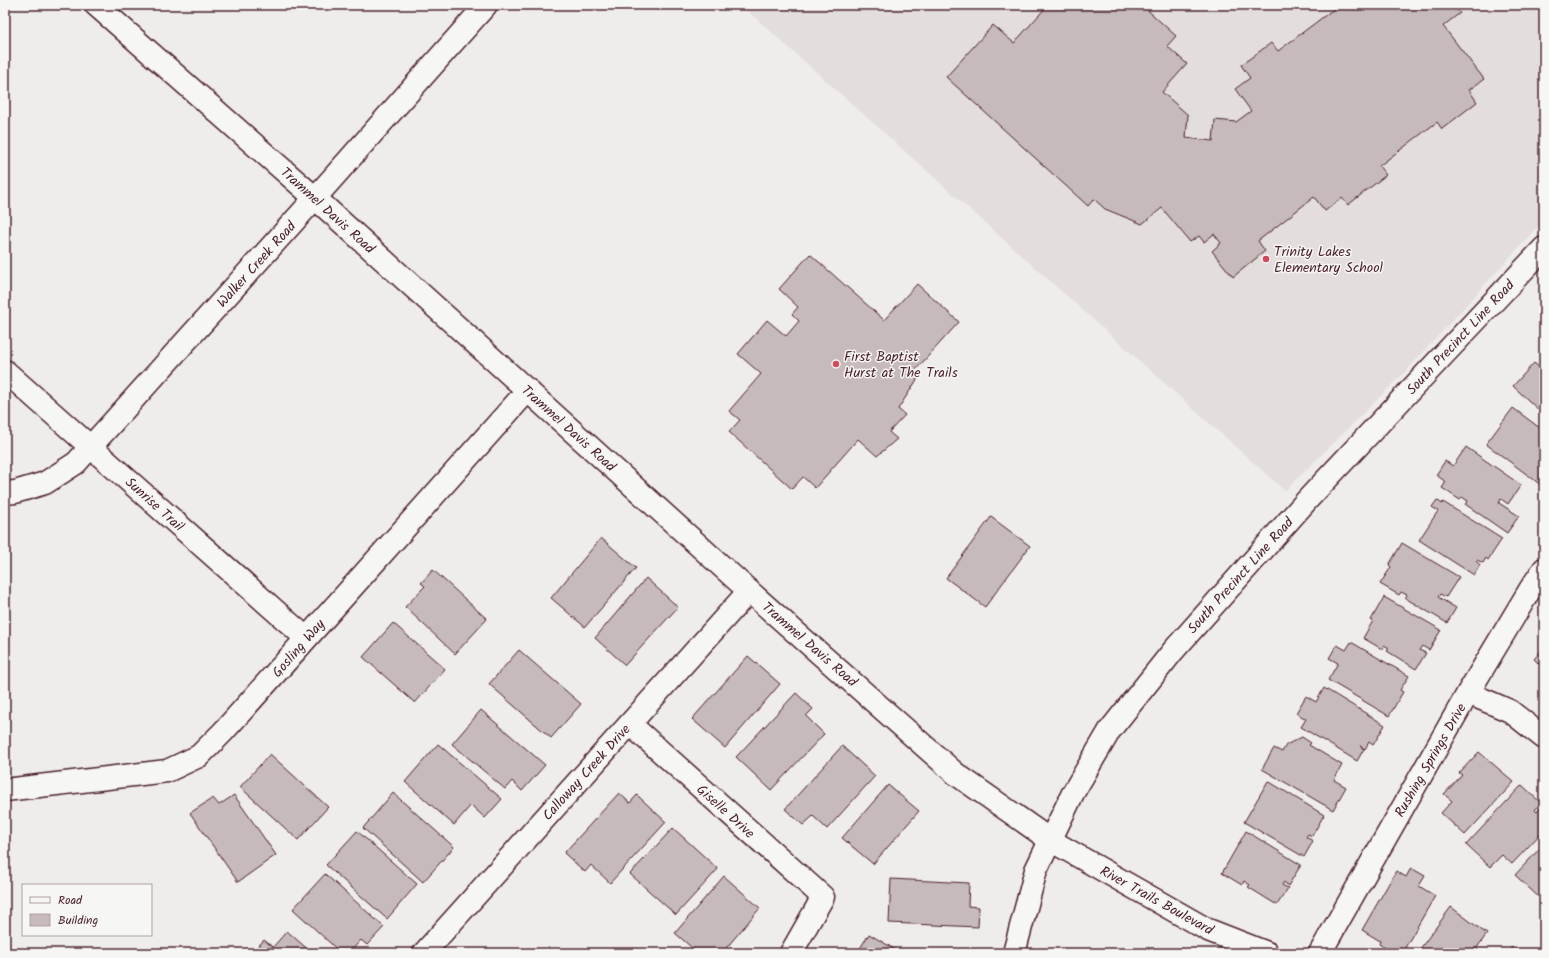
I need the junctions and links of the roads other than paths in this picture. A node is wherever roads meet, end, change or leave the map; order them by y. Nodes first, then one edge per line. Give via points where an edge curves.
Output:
1 (96, 5) edge
2 (486, 5) edge
3 (315, 198) junction
4 (1544, 248) edge
5 (5, 371) edge
6 (528, 390) junction
7 (90, 446) junction
8 (5, 493) edge
9 (1544, 569) edge
10 (749, 591) junction
11 (306, 638) junction
12 (1468, 693) junction
13 (630, 724) junction
14 (1544, 738) edge
15 (5, 790) edge
16 (1050, 840) junction
17 (424, 953) edge
18 (791, 953) edge
19 (1014, 953) edge
20 (1267, 953) edge
21 (1320, 953) edge

1 - 3 street, Trammel Davis Road
2 - 3 street, Walker Creek Road
3 - 6 street, Trammel Davis Road
3 - 7 street, Walker Creek Road
4 - 16 street, South Precinct Line Road via 1308,499 1173,651 1110,730 1073,793
5 - 7 street, Sunrise Trail
6 - 10 street, Trammel Davis Road
6 - 11 street, Gosling Way
7 - 8 street, Walker Creek Road via 76,463 45,483
7 - 11 street, Sunrise Trail
9 - 12 street, Rushing Springs Drive
10 - 13 street, Calloway Creek Drive
10 - 16 street, Trammel Davis Road via 956,774
11 - 15 street, Gosling Way via 199,756 167,771
12 - 14 street via 1510,711
12 - 21 street, Rushing Springs Drive
13 - 17 street, Calloway Creek Drive
13 - 18 street, Giselle Drive via 823,897
16 - 19 street, South Precinct Line Road via 1036,870
16 - 20 street, River Trails Boulevard via 1208,930

